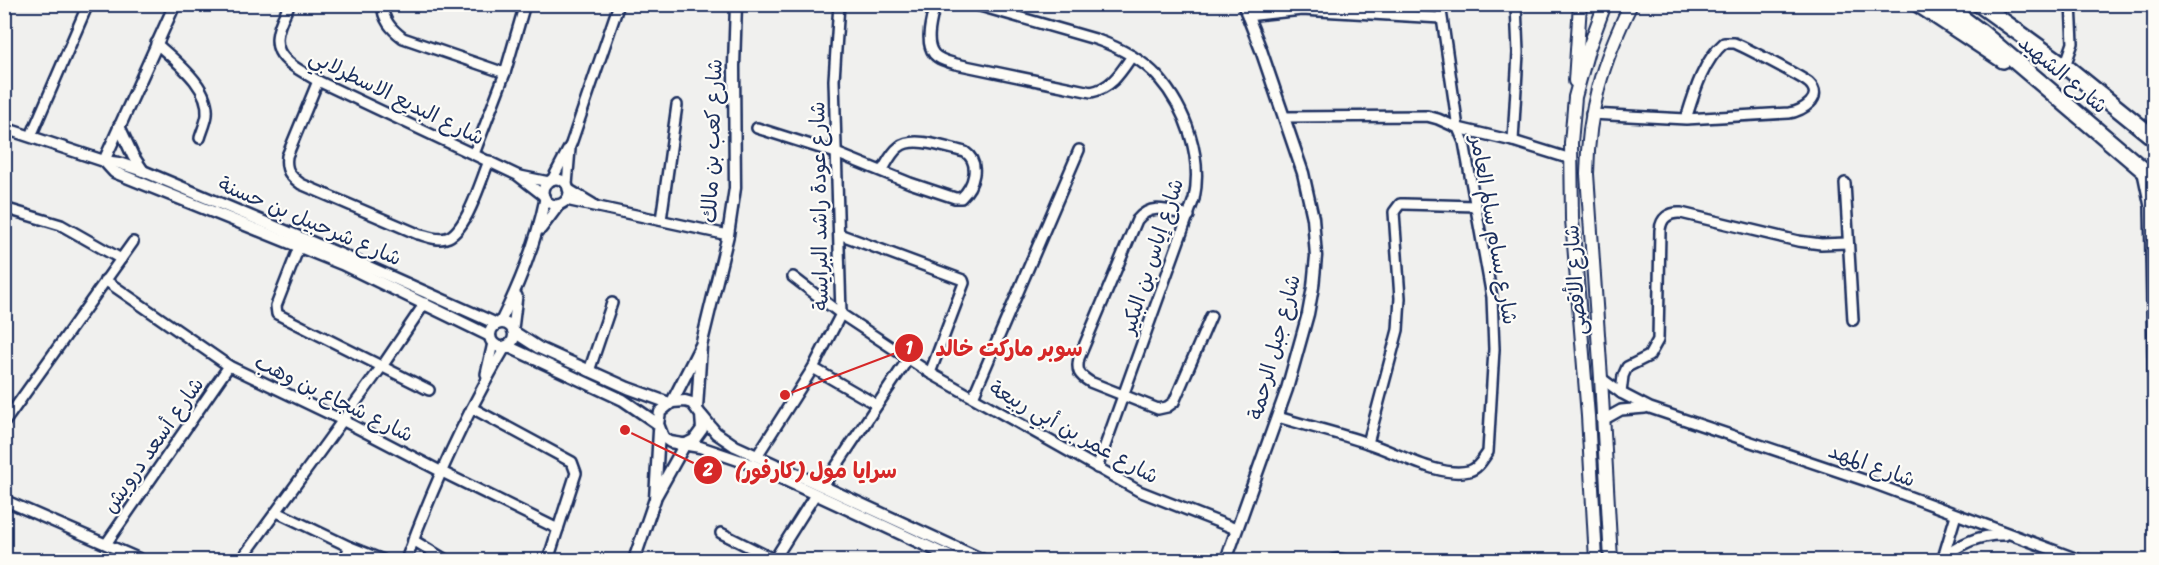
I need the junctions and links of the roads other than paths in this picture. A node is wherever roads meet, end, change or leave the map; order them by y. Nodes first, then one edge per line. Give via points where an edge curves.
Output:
1 (88, 4) edge
2 (175, 4) edge
3 (290, 4) edge
4 (381, 4) edge
5 (525, 4) edge
6 (619, 4) edge
7 (736, 4) edge
8 (839, 4) edge
9 (935, 4) edge
10 (973, 4) edge
11 (1243, 4) edge
12 (1440, 4) edge
13 (1516, 4) edge
14 (1580, 4) edge
15 (1605, 4) edge
16 (1631, 4) edge
17 (1639, 4) edge
18 (1918, 4) edge
19 (1943, 4) edge
20 (1979, 4) edge
21 (1994, 4) edge
22 (2071, 4) edge
23 (1246, 16) junction
24 (1441, 18) junction
25 (2005, 22) junction
26 (1620, 28) junction
27 (156, 43) junction
28 (1132, 56) junction
29 (2065, 66) junction
30 (505, 73) junction
31 (2032, 75) junction
32 (318, 81) junction
33 (1575, 97) junction
34 (676, 105) dead end
35 (1591, 114) junction
36 (1284, 117) junction
37 (1686, 119) junction
38 (119, 126) junction
39 (4, 128) edge
40 (757, 128) dead end
41 (1458, 128) junction
42 (31, 136) junction
43 (200, 138) dead end
44 (2154, 138) edge
45 (1513, 141) junction
46 (571, 144) junction
47 (1078, 150) dead end
48 (836, 153) junction
49 (474, 154) junction
50 (1571, 159) junction
51 (104, 161) junction
52 (489, 161) junction
53 (2141, 168) junction
54 (143, 171) junction
55 (882, 171) junction
56 (517, 175) junction
57 (2154, 179) edge
58 (550, 181) junction
59 (1845, 183) dead end
60 (567, 187) junction
61 (544, 198) junction
62 (563, 202) junction
63 (1476, 206) junction
64 (4, 208) edge
65 (600, 209) junction
66 (1189, 216) junction
67 (661, 220) junction
68 (538, 234) junction
69 (839, 234) junction
70 (728, 235) junction
71 (133, 242) dead end
72 (1847, 243) junction
73 (299, 247) junction
74 (2152, 250) edge
75 (121, 259) junction
76 (793, 277) dead end
77 (105, 280) junction
78 (518, 286) junction
79 (425, 303) junction
80 (612, 303) dead end
81 (841, 314) junction
82 (1211, 316) dead end
83 (1852, 320) dead end
84 (499, 324) junction
85 (513, 331) junction
86 (492, 339) junction
87 (506, 346) junction
88 (701, 346) junction
89 (2154, 346) edge
90 (908, 359) junction
91 (383, 365) junction
92 (229, 366) junction
93 (813, 368) junction
94 (589, 371) junction
95 (930, 373) junction
96 (1601, 378) junction
97 (484, 382) junction
98 (429, 390) dead end
99 (1621, 393) junction
100 (1123, 396) junction
101 (973, 398) junction
102 (670, 402) junction
103 (877, 405) junction
104 (472, 408) junction
105 (1650, 408) junction
106 (2154, 409) edge
107 (699, 411) junction
108 (1278, 417) junction
109 (342, 420) junction
110 (1603, 420) junction
111 (4, 423) edge
112 (658, 427) junction
113 (1368, 443) junction
114 (686, 444) junction
115 (758, 456) junction
116 (1097, 468) junction
117 (440, 471) junction
118 (823, 486) junction
119 (814, 495) junction
120 (655, 499) junction
121 (4, 500) edge
122 (277, 512) junction
123 (1956, 515) junction
124 (558, 529) junction
125 (1236, 530) junction
126 (721, 533) dead end
127 (2012, 536) junction
128 (413, 540) junction
129 (106, 544) junction
130 (350, 547) junction
131 (774, 560) edge
132 (1942, 560) edge
133 (142, 561) edge
134 (241, 561) edge
135 (344, 561) edge
136 (383, 561) edge
137 (406, 561) edge
138 (446, 561) edge
139 (548, 561) edge
140 (634, 561) edge
141 (957, 561) edge
142 (982, 561) edge
143 (1226, 561) edge
144 (1333, 561) edge
145 (1344, 561) edge
146 (1596, 561) edge
147 (1611, 561) edge
148 (2080, 561) edge

1 - 42 street
2 - 27 street
3 - 32 street, شارع البديع الاسطرلابي via 281,20 279,53 289,64
4 - 30 street via 385,20 403,38
5 - 30 street
6 - 46 street
7 - 70 street, شارع كعب بن مالك via 735,188
8 - 48 street, شارع عودة راشد البرايسة via 834,80
9 - 28 street via 931,49 938,57 956,64 1091,92 1112,83
10 - 28 street, شارع إياس بن البكير via 1095,39
11 - 23 street, شارع جبل الرحمة
12 - 24 street
13 - 45 street via 1518,53
14 - 33 main road
15 - 33 main road, شارع الأقصى
16 - 26 main road, شارع الأقصى
17 - 26 main road
18 - 31 highway via 1992,54
19 - 31 highway, شارع الشهيد
20 - 25 highway, شارع الشهيد
21 - 25 highway
22 - 29 street via 2073,43
23 - 24 street via 1302,10
23 - 36 street, شارع جبل الرحمة
24 - 41 street
25 - 29 highway, شارع الشهيد
26 - 35 main road, شارع الأقصى via 1598,82
27 - 38 street
27 - 43 street via 183,68 207,106
28 - 66 street, شارع إياس بن البكير via 1157,76 1170,94 1192,144 1198,182
29 - 44 highway, شارع الشهيد
30 - 49 street
31 - 53 highway, شارع الشهيد
32 - 49 street, شارع البديع الاسطرلابي
32 - 52 street via 287,156 286,167 301,184 418,234 446,238 463,223
33 - 50 main road, شارع الأقصى
34 - 67 street
35 - 37 street
35 - 96 main road, شارع الأقصى via 1587,174
36 - 41 street, شارع بسام سالم العامر via 1427,116
36 - 108 street, شارع جبل الرحمة via 1308,190 1316,256 1308,314
37 - 37 street via 1709,63 1724,43 1734,44 1809,82 1814,91 1807,107 1799,111
38 - 51 street
38 - 54 street
39 - 42 street, شارع شرحبيل بن حسنة
40 - 48 street
41 - 45 street
41 - 63 street, شارع بسام سالم العامر
42 - 51 street, شارع شرحبيل بن حسنة
45 - 50 street
46 - 58 street
46 - 60 street
47 - 101 street
48 - 55 street
48 - 69 street, شارع عودة راشد البرايسة
49 - 52 street, شارع البديع الاسطرلابي
50 - 146 main road, شارع الأقصى
51 - 54 street, شارع شرحبيل بن حسنة
51 - 73 street, شارع شرحبيل بن حسنة via 114,172
52 - 56 street, شارع البديع الاسطرلابي
53 - 57 highway, شارع الشهيد
53 - 74 street via 2149,198
54 - 84 street, شارع شرحبيل بن حسنة
55 - 55 street via 961,198 967,193 975,162 965,152 913,141 897,148
56 - 58 street, شارع البديع الاسطرلابي
56 - 61 street, شارع البديع الاسطرلابي
58 - 60 street via 560,180
58 - 61 street via 544,188
59 - 72 street
60 - 62 street
60 - 65 street
61 - 62 street via 552,204
61 - 68 street
62 - 65 street
62 - 68 street
63 - 113 street via 1400,204 1394,212 1400,298 1398,330
63 - 113 street, شارع بسام سالم العامر via 1494,330 1488,452 1472,471 1458,473
64 - 75 street via 61,225
65 - 67 street
66 - 100 street, شارع إياس بن البكير
66 - 100 street via 1151,209 1137,220 1079,358 1080,375
67 - 70 street
68 - 78 street
69 - 81 street, شارع عودة راشد البرايسة
69 - 95 street via 963,280
70 - 88 street, شارع كعب بن مالك
71 - 75 street
72 - 83 street
72 - 99 street via 1805,243 1670,213 1660,224 1658,340 1649,356 1627,368
73 - 79 street, شارع شرحبيل بن حسنة
73 - 91 street via 276,306 277,314
74 - 89 street
75 - 77 street
76 - 81 street, شارع عمر بن أبي ربيعة
77 - 92 street, شارع شجاع بن وهب
77 - 111 street
78 - 84 street
78 - 85 street
79 - 86 street, شارع شرحبيل بن حسنة
79 - 91 street
80 - 94 street
81 - 90 street, شارع عمر بن أبي ربيعة
81 - 93 street, شارع عودة راشد البرايسة
82 - 100 street via 1174,402 1158,409
84 - 85 street via 507,324
84 - 86 street via 492,329
85 - 87 street via 513,340
85 - 94 street via 530,344
86 - 87 street via 501,347
86 - 97 street
87 - 97 street
87 - 112 street via 623,400
88 - 102 street, شارع كعب بن مالك
88 - 107 street, شارع كعب بن مالك
89 - 106 street
90 - 95 street, شارع عمر بن أبي ربيعة
90 - 103 street
91 - 98 street
91 - 109 street
92 - 109 street, شارع شجاع بن وهب
92 - 129 street, شارع أسعد درويش
93 - 103 street
93 - 115 street, شارع عودة راشد البرايسة
94 - 102 street
95 - 101 street, شارع عمر بن أبي ربيعة
96 - 99 street, شارع المهد
96 - 110 main road, شارع الأقصى
97 - 104 street
99 - 105 street, شارع المهد
100 - 116 street, شارع إياس بن البكير
101 - 116 street, شارع عمر بن أبي ربيعة
102 - 107 street via 685,401
102 - 112 street via 660,412
103 - 118 street
104 - 117 street
104 - 124 street via 572,462 576,473
105 - 110 street, شارع المهد via 1621,410
105 - 123 street, شارع المهد
107 - 114 street via 702,429
107 - 115 street via 725,440
108 - 113 street, شارع بسام سالم العامر
108 - 125 street, شارع جبل الرحمة
109 - 117 street, شارع شجاع بن وهب
109 - 122 street
110 - 147 main road, شارع الأقصى
112 - 114 street via 669,442
112 - 120 street
114 - 119 street via 753,465
114 - 120 street
115 - 118 street
116 - 125 street, شارع عمر بن أبي ربيعة via 1139,491
117 - 124 street, شارع شجاع بن وهب
117 - 128 street
118 - 142 street
119 - 131 street
119 - 141 street
120 - 140 street
121 - 129 street
122 - 130 street
122 - 134 street
123 - 127 street, شارع المهد
123 - 132 street
124 - 139 street
125 - 143 street, شارع جبل الرحمة
126 - 131 street
127 - 132 street via 1974,539
127 - 148 street, شارع المهد
128 - 137 street
128 - 138 street
129 - 133 street
130 - 135 street
130 - 136 street
144 - 145 street

